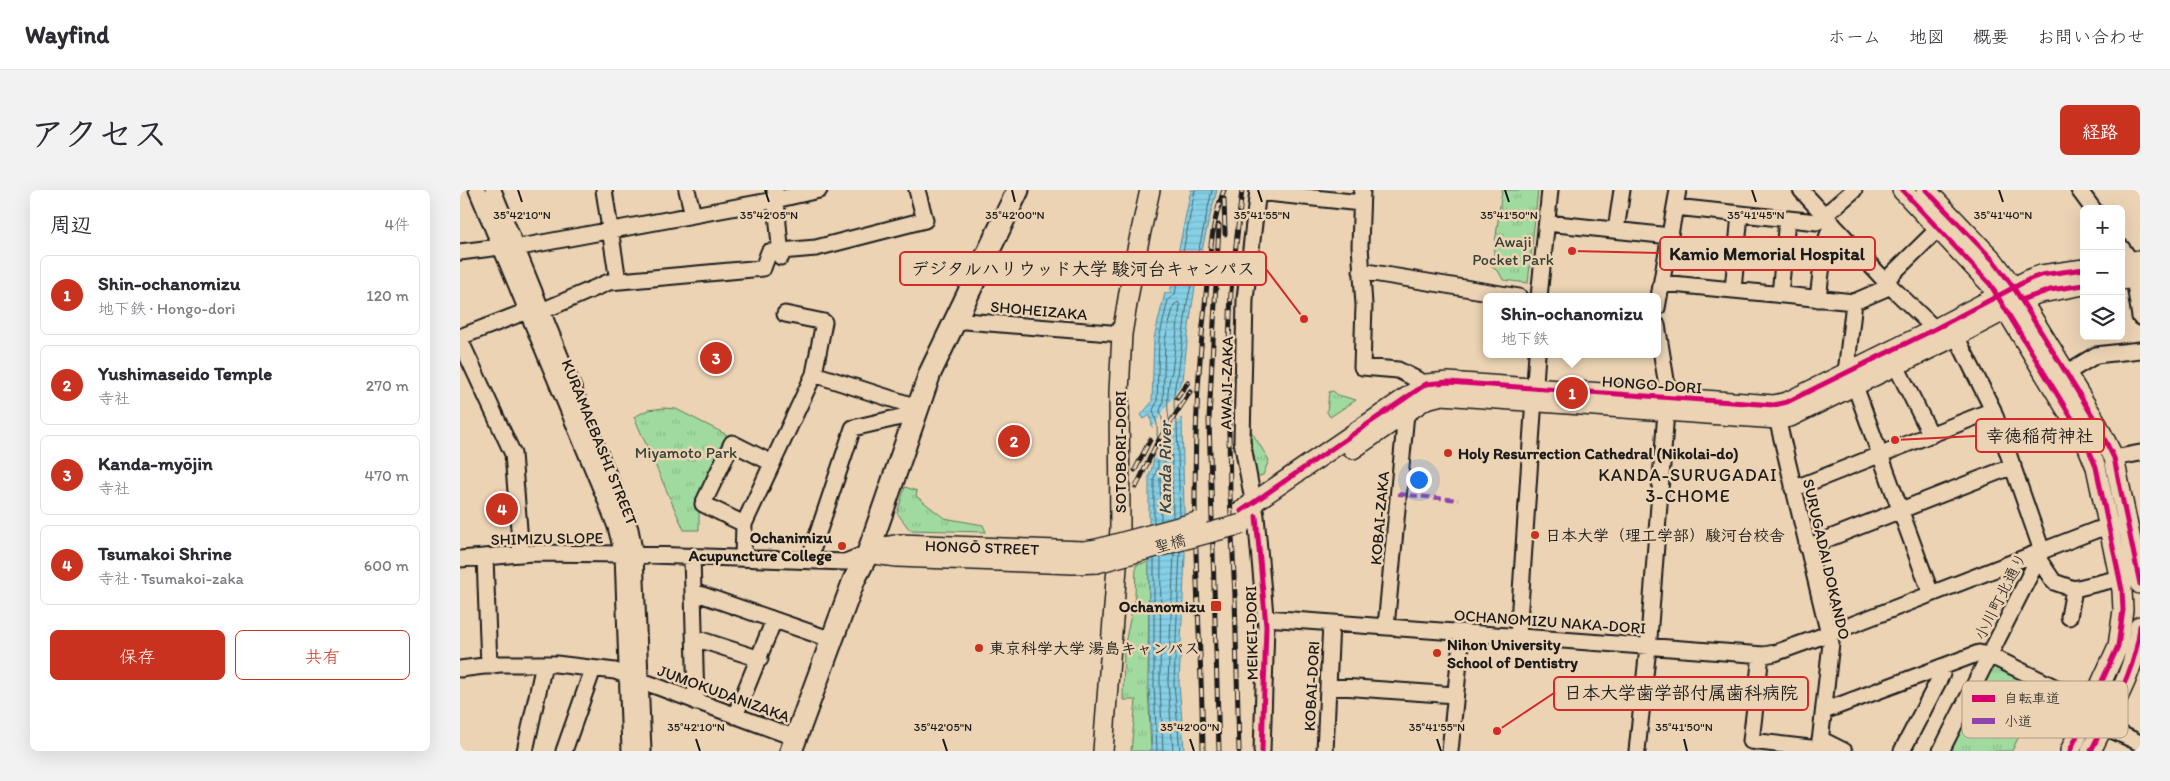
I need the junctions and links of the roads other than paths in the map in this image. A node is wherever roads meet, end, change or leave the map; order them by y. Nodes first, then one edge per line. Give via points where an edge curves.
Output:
1 (477, 190) edge
2 (493, 190) edge
3 (604, 190) edge
4 (687, 190) edge
5 (818, 190) edge
6 (917, 190) edge
7 (1018, 190) edge
8 (1150, 190) edge
9 (1550, 190) edge
10 (1622, 190) edge
11 (1678, 190) edge
12 (1801, 190) edge
13 (1854, 190) edge
14 (1902, 190) edge
15 (2079, 190) edge
16 (1258, 191) edge
17 (1932, 192) edge
18 (775, 195) edge
19 (1362, 196) edge
20 (2090, 205) edge
21 (1675, 207) junction
22 (1740, 214) junction
23 (693, 215) junction
24 (1787, 218) junction
25 (1829, 220) junction
26 (1547, 223) junction
27 (1939, 228) junction
28 (610, 230) junction
29 (1616, 230) junction
30 (1670, 236) junction
31 (500, 247) junction
32 (516, 248) junction
33 (460, 252) edge
34 (780, 254) junction
35 (2130, 267) edge
36 (2080, 270) edge
37 (1361, 272) junction
38 (618, 282) junction
39 (1662, 283) junction
40 (1888, 284) junction
41 (2080, 286) edge
42 (1734, 290) junction
43 (1494, 293) edge
44 (1539, 293) edge
45 (1660, 293) edge
46 (1780, 295) junction
47 (2010, 298) junction
48 (1818, 299) junction
49 (1854, 302) junction
50 (534, 311) junction
51 (785, 314) dead end
52 (2140, 318) edge
53 (953, 320) junction
54 (1935, 329) junction
55 (1122, 334) junction
56 (1956, 336) junction
57 (460, 338) edge
58 (1661, 347) edge
59 (2140, 350) edge
60 (1537, 358) edge
61 (1896, 366) junction
62 (2066, 373) junction
63 (814, 374) junction
64 (1850, 379) junction
65 (1426, 384) junction
66 (1535, 394) junction
67 (1667, 405) junction
68 (916, 410) junction
69 (1993, 410) junction
70 (1775, 412) junction
71 (1406, 413) junction
72 (1931, 435) junction
73 (2140, 453) edge
74 (1881, 455) junction
75 (2114, 458) junction
76 (772, 463) junction
77 (2013, 466) junction
78 (1793, 489) junction
79 (1901, 511) junction
80 (1248, 513) junction
81 (2129, 522) junction
82 (744, 524) junction
83 (2109, 527) junction
84 (1807, 547) junction
85 (868, 553) junction
86 (521, 554) junction
87 (629, 554) junction
88 (2041, 555) junction
89 (692, 556) junction
90 (1097, 556) joint
91 (485, 557) junction
92 (743, 558) junction
93 (460, 559) edge
94 (808, 560) junction
95 (2120, 578) junction
96 (2140, 584) edge
97 (2074, 589) junction
98 (694, 592) junction
99 (1931, 594) junction
100 (2070, 617) dead end
101 (1266, 618) junction
102 (774, 620) junction
103 (1331, 623) junction
104 (2140, 626) edge
105 (1386, 627) junction
106 (1462, 632) junction
107 (1828, 634) junction
108 (1518, 636) junction
109 (695, 638) junction
110 (832, 640) junction
111 (1648, 646) junction
112 (1761, 655) junction
113 (1989, 655) junction
114 (760, 659) junction
115 (544, 664) junction
116 (489, 666) junction
117 (1941, 667) junction
118 (460, 669) edge
119 (593, 669) junction
120 (634, 679) junction
121 (1976, 681) edge
122 (2042, 681) edge
123 (2102, 681) edge
124 (2124, 681) edge
125 (1328, 686) junction
126 (1456, 695) junction
127 (696, 702) junction
128 (1962, 710) edge
129 (1824, 711) junction
130 (736, 716) junction
131 (2128, 737) edge
132 (2076, 738) edge
133 (2098, 738) edge
134 (2140, 743) edge
135 (1819, 746) edge
136 (798, 747) edge
137 (525, 751) edge
138 (564, 751) edge
139 (630, 751) edge
140 (643, 751) edge
141 (1103, 751) edge
142 (1262, 751) edge
143 (1325, 751) edge
144 (1450, 751) edge
145 (1637, 751) edge
146 (1844, 751) edge
147 (1902, 751) edge
148 (1941, 751) edge
149 (2070, 751) edge
150 (2092, 751) edge

1 - 31 street, KURAMAEBASHI STREET
2 - 32 street, KURAMAEBASHI STREET
3 - 28 street
4 - 23 street
5 - 18 street
6 - 34 street via 925,220
7 - 53 highway
8 - 55 main road, SOTOBORI-DORI
9 - 26 street
10 - 29 street
11 - 21 street
12 - 25 street
13 - 25 street
14 - 27 main road
15 - 20 street
16 - 19 street
16 - 80 street, AWAJI-ZAKA via 1245,299 1242,441
17 - 47 main road via 1994,260
18 - 23 street
18 - 34 street
19 - 37 street
21 - 22 street
21 - 30 street
22 - 24 street
22 - 42 street
23 - 28 street
24 - 25 street via 1817,222
24 - 46 street
25 - 40 street
25 - 48 street
26 - 29 street
26 - 44 street
27 - 40 street
27 - 47 main road via 1980,272
28 - 32 street
28 - 38 street
29 - 30 street
30 - 39 street
31 - 33 street
31 - 50 street, KURAMAEBASHI STREET
32 - 50 street, KURAMAEBASHI STREET
34 - 38 street via 769,252 762,268
35 - 52 street
36 - 47 main road via 2041,275
37 - 43 street
37 - 65 street via 1364,305 1362,367 1398,370
38 - 50 street via 609,282
39 - 42 street
39 - 45 street
40 - 49 street
40 - 54 street
41 - 47 main road
42 - 46 street
46 - 48 street
47 - 54 main road, HONGO-DORI
47 - 56 main road, HONGO-DORI
47 - 62 main road
47 - 83 main road via 2085,440 2096,467
48 - 49 street
49 - 64 street
50 - 57 street
50 - 87 street, KURAMAEBASHI STREET via 617,494 630,529
51 - 63 street via 824,322
53 - 55 street, SHOHEIZAKA
53 - 68 highway
54 - 64 main road, HONGO-DORI
55 - 141 main road, SOTOBORI-DORI via 1120,528
56 - 61 main road, HONGO-DORI
56 - 69 street, 小川町北通り
57 - 86 street via 513,454
58 - 67 street via 1668,386
59 - 62 street via 2096,355
60 - 66 street
61 - 64 main road, HONGO-DORI
61 - 72 street
62 - 75 main road
63 - 68 street
63 - 76 street
64 - 70 main road, HONGO-DORI via 1787,402
64 - 74 street
65 - 66 main road, HONGO-DORI via 1440,382
65 - 80 main road, HONGO-DORI
66 - 67 main road, HONGO-DORI
66 - 71 main road, HONGO-DORI via 1436,396
66 - 108 street
67 - 70 main road, HONGO-DORI
67 - 111 street
68 - 85 highway
68 - 94 street via 853,428
69 - 72 street
69 - 77 street, 小川町北通り
70 - 78 street, SURUGADAI DOKANDO
71 - 80 main road, HONGO-DORI
71 - 105 street, KOBAI-ZAKA
72 - 74 street
73 - 75 street
74 - 78 street
74 - 79 street
75 - 81 main road
76 - 82 street
76 - 82 street via 732,443 703,504
77 - 79 street
77 - 88 street, 小川町北通り
78 - 84 street, SURUGADAI DOKANDO
79 - 84 street
79 - 99 street
80 - 90 main road, 聖橋, bridge
80 - 101 street, MEIKEI-DORI
81 - 83 street, OCHANOMIZU NAKA-DORI
81 - 96 main road
82 - 92 street
83 - 88 street, OCHANOMIZU NAKA-DORI
83 - 95 main road
84 - 107 street, SURUGADAI DOKANDO
85 - 90 main road, HONGŌ STREET via 900,544 1084,551
85 - 94 street, SHIMIZU SLOPE via 845,562
85 - 110 highway via 854,580
85 - 136 highway via 866,585
86 - 87 street, SHIMIZU SLOPE
86 - 91 street, SHIMIZU SLOPE
87 - 89 street, SHIMIZU SLOPE
87 - 120 street, KURAMAEBASHI STREET
88 - 97 street via 2054,582
88 - 99 street, OCHANOMIZU NAKA-DORI
88 - 113 street, 小川町北通り
89 - 92 street, SHIMIZU SLOPE
89 - 98 street
91 - 93 street, SHIMIZU SLOPE
91 - 116 street
92 - 94 street, SHIMIZU SLOPE
95 - 97 street
95 - 123 main road via 2123,610 2118,646
97 - 100 street
98 - 102 street
98 - 109 street
99 - 107 street, OCHANOMIZU NAKA-DORI
101 - 103 street, OCHANOMIZU NAKA-DORI
101 - 142 street, MEIKEI-DORI
102 - 110 street
102 - 114 street
103 - 105 street, OCHANOMIZU NAKA-DORI
103 - 125 street, KOBAI-DORI
104 - 124 main road via 2135,654
105 - 106 street, OCHANOMIZU NAKA-DORI
106 - 108 street, OCHANOMIZU NAKA-DORI
106 - 126 street
107 - 112 street, OCHANOMIZU NAKA-DORI
107 - 129 street, SURUGADAI DOKANDO via 1831,643
108 - 111 street, OCHANOMIZU NAKA-DORI
109 - 114 street
109 - 127 street
110 - 136 highway
111 - 112 street, OCHANOMIZU NAKA-DORI
111 - 145 street
112 - 135 street via 1751,741
113 - 117 street via 1979,653
113 - 121 street, 小川町北通り
113 - 122 street
114 - 130 street via 749,678
115 - 116 street, JUMOKUDANIZAKA
115 - 119 street, JUMOKUDANIZAKA
115 - 137 street
116 - 118 street, JUMOKUDANIZAKA
117 - 129 street
117 - 147 street via 1942,674
119 - 120 street, JUMOKUDANIZAKA via 614,671
119 - 138 street
120 - 127 street, JUMOKUDANIZAKA
120 - 139 street, KURAMAEBASHI STREET
120 - 140 street, KURAMAEBASHI STREET
125 - 126 street
125 - 143 street, KOBAI-DORI
126 - 144 street
127 - 130 street, JUMOKUDANIZAKA
128 - 148 street, 小川町北通り
129 - 135 street, SURUGADAI DOKANDO
130 - 136 street, JUMOKUDANIZAKA
131 - 134 street
132 - 149 main road
133 - 150 main road
135 - 146 street

